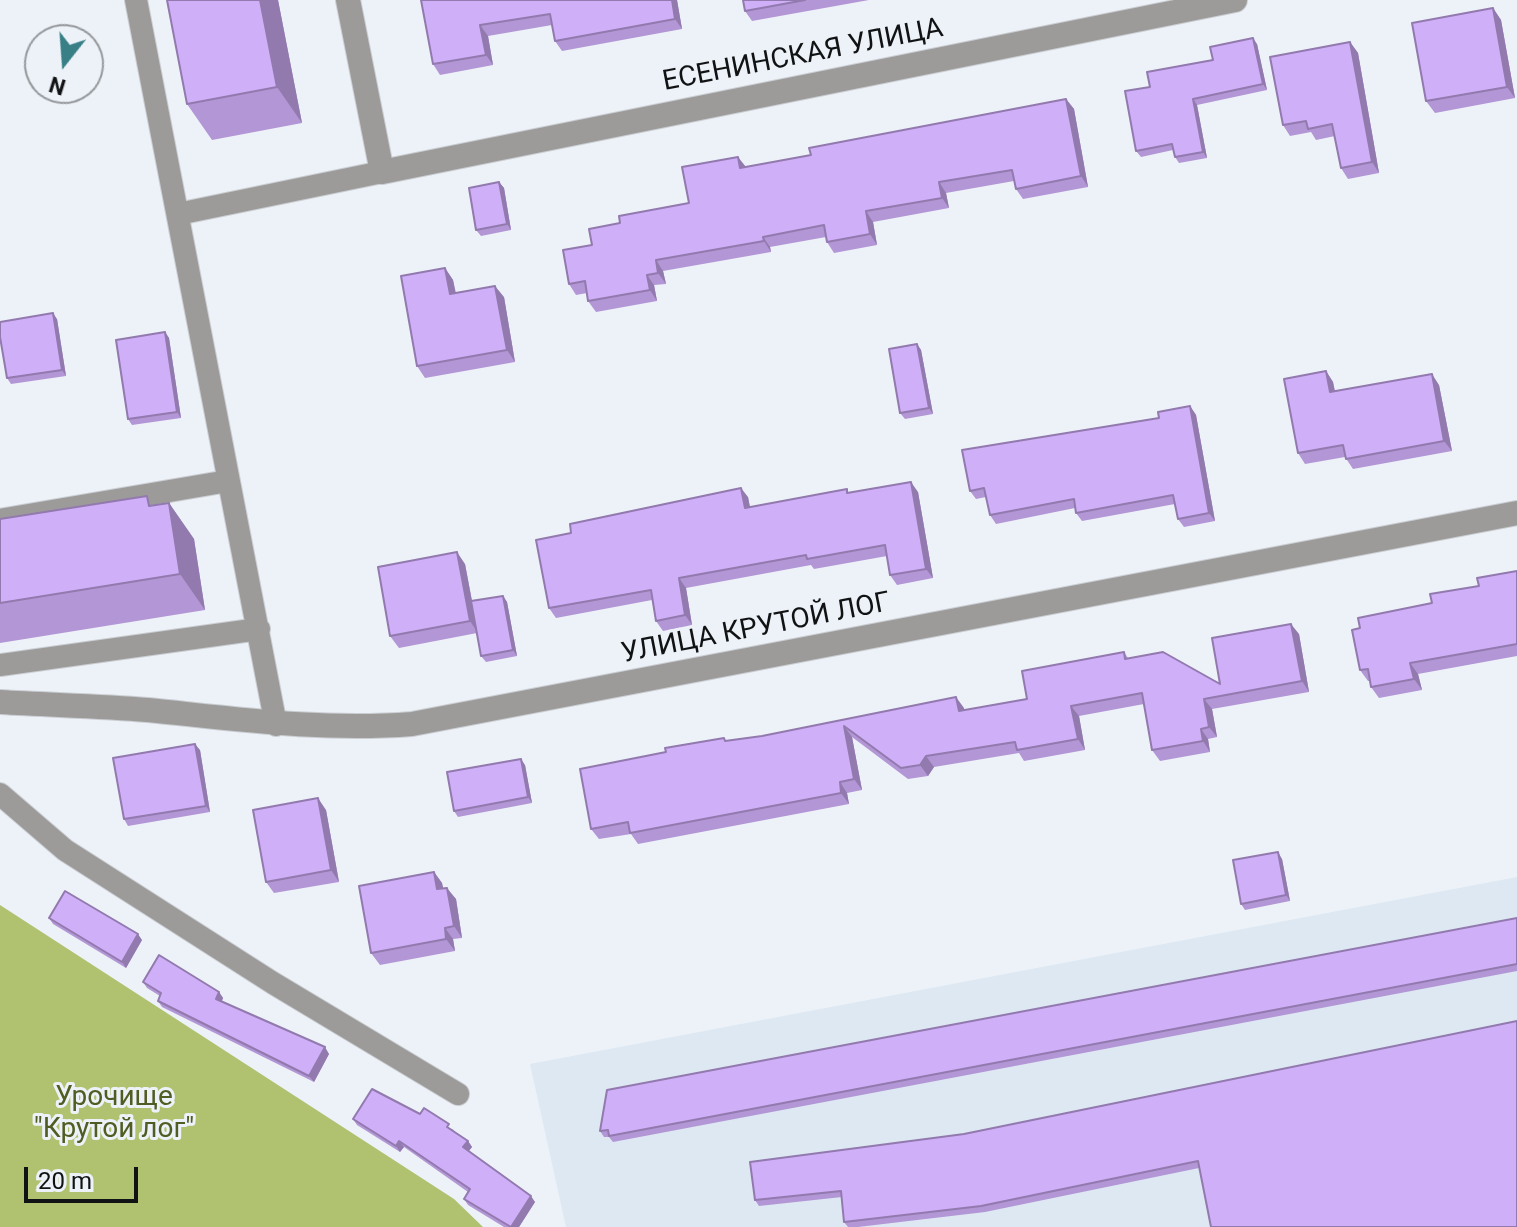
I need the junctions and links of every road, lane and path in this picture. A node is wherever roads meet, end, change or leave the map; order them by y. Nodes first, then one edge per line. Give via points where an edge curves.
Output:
1 (136, 0) edge
2 (348, 0) edge
3 (1235, 0) edge
4 (382, 172) junction
5 (178, 214) junction
6 (228, 481) junction
7 (1517, 513) edge
8 (0, 520) edge
9 (259, 629) junction
10 (0, 665) edge
11 (0, 702) edge
12 (276, 725) junction
13 (0, 794) edge
14 (458, 1094) dead end

1 - 5 lane
2 - 4 street
3 - 4 street, ЕСЕНИНСКАЯ УЛИЦА
4 - 5 lane
5 - 6 lane
6 - 8 lane
6 - 9 lane
7 - 12 street, УЛИЦА КРУТОЙ ЛОГ via 412,724
9 - 10 lane
9 - 12 lane
11 - 12 street, УЛИЦА КРУТОЙ ЛОГ via 146,710
13 - 14 lane via 65,850

